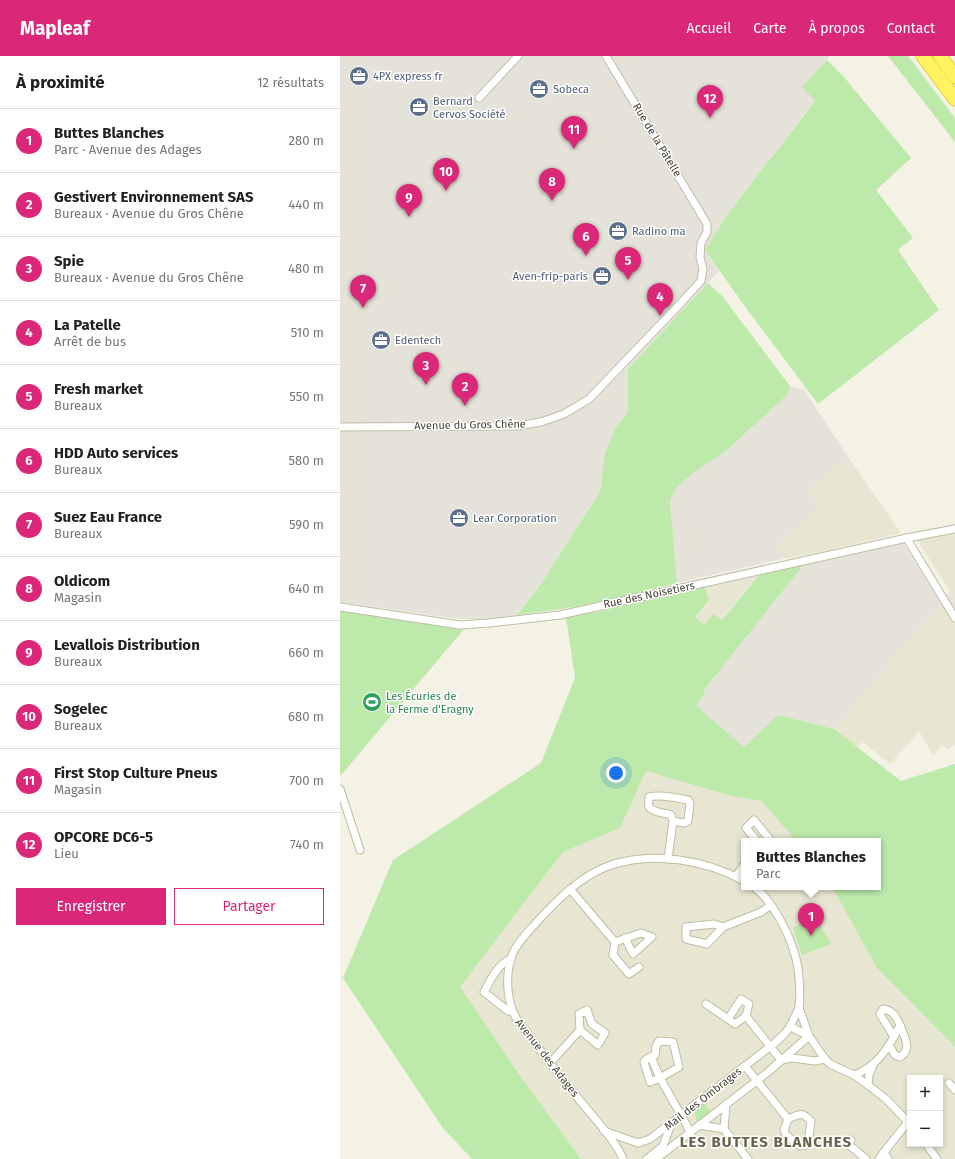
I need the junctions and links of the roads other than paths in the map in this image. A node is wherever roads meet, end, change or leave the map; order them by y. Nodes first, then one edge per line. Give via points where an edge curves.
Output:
1 (518, 56) edge
2 (606, 56) edge
3 (923, 56) edge
4 (940, 56) edge
5 (955, 77) edge
6 (478, 98) dead end
7 (955, 99) edge
8 (707, 224) joint
9 (340, 427) edge
10 (955, 529) edge
11 (907, 538) junction
12 (340, 607) edge
13 (955, 618) edge
14 (340, 790) edge
15 (673, 821) junction
16 (754, 838) edge
17 (769, 838) edge
18 (360, 850) dead end
19 (668, 859) junction
20 (741, 869) edge
21 (736, 876) junction
22 (741, 879) edge
23 (570, 889) junction
24 (758, 890) edge
25 (771, 906) junction
26 (723, 927) junction
27 (625, 938) dead end
28 (614, 942) junction
29 (511, 959) junction
30 (639, 967) dead end
31 (706, 1004) dead end
32 (799, 1008) junction
33 (512, 1011) junction
34 (746, 1016) junction
35 (728, 1019) junction
36 (900, 1025) junction
37 (791, 1026) junction
38 (580, 1030) junction
39 (810, 1036) junction
40 (894, 1037) junction
41 (889, 1045) junction
42 (771, 1046) junction
43 (651, 1057) junction
44 (825, 1058) junction
45 (781, 1060) junction
46 (550, 1063) junction
47 (873, 1065) junction
48 (745, 1066) junction
49 (854, 1075) junction
50 (660, 1078) junction
51 (756, 1080) junction
52 (949, 1083) dead end
53 (868, 1085) junction
54 (955, 1090) edge
55 (726, 1104) junction
56 (681, 1116) junction
57 (788, 1119) junction
58 (907, 1121) edge
59 (671, 1124) junction
60 (699, 1125) junction
61 (907, 1125) edge
62 (724, 1129) junction
63 (604, 1130) junction
64 (691, 1132) junction
65 (851, 1140) dead end
66 (928, 1147) edge
67 (884, 1152) junction
68 (623, 1159) edge
69 (647, 1159) edge
70 (656, 1159) edge
71 (748, 1159) edge
72 (866, 1159) edge
73 (879, 1159) edge
74 (888, 1159) edge
75 (937, 1159) edge

1 - 6 street
2 - 8 street, Rue de la Pâtelle
3 - 7 highway
4 - 5 highway
8 - 9 street, Avenue du Gros Chêne via 707,232 700,250 703,269 701,281 589,399 564,414 541,422 517,426
10 - 11 street, Rue des Noisetiers
11 - 12 street, Rue des Noisetiers via 552,616 460,625
11 - 13 street
14 - 18 street
15 - 15 street via 671,815 650,808 650,797 670,796 688,800 688,821
15 - 19 street
16 - 17 street via 746,828 754,820
19 - 21 street, Avenue des Adages via 701,863
19 - 23 street, Avenue des Adages via 650,858 610,865
20 - 21 street
21 - 22 street, Avenue des Adages
23 - 28 street
23 - 29 street, Avenue des Adages via 526,933
24 - 25 street
25 - 26 street
25 - 32 street via 796,955
26 - 26 street via 707,944 686,939 686,927 714,924
27 - 28 street
28 - 30 street via 613,955 629,974
29 - 33 street, Avenue des Adages via 508,990
29 - 33 street via 499,966 484,992 508,1011
31 - 35 street
32 - 37 street, Mail des Ombrages
32 - 39 street
33 - 46 street, Avenue des Adages
34 - 35 street via 735,1024
34 - 35 street via 749,1004 741,999
34 - 42 street
36 - 40 street
36 - 40 street via 896,1015 889,1009 883,1009 880,1014
36 - 41 street via 907,1050 900,1057 895,1055
37 - 39 street
37 - 42 street, Mail des Ombrages via 786,1034
38 - 38 street via 579,1014 587,1010 592,1024 605,1033 598,1045
38 - 46 street
39 - 44 street
39 - 45 street, Mail des Ombrages
40 - 41 street
41 - 47 street
42 - 45 street
42 - 48 street, Mail des Ombrages
43 - 50 street
43 - 50 street via 644,1062 650,1082
43 - 50 street via 655,1055 659,1041 673,1042 679,1067
44 - 45 street via 815,1061 792,1058
44 - 49 street via 830,1064
45 - 51 street, Mail des Ombrages
46 - 63 street, Avenue des Adages
47 - 49 street
47 - 53 street
48 - 51 street
48 - 56 street, Mail des Ombrages
49 - 53 street
50 - 56 street
51 - 55 street, Mail des Ombrages
51 - 57 street
52 - 54 street
53 - 58 street
55 - 60 street, Mail des Ombrages
55 - 62 street
56 - 59 street, Mail des Ombrages
56 - 64 street
57 - 57 street via 800,1114 805,1115 811,1122 808,1144 800,1146 786,1135 784,1130
59 - 63 street, Mail des Ombrages via 650,1139 638,1143
59 - 69 street via 662,1146
60 - 62 street
60 - 64 street, Mail des Ombrages
61 - 67 street
62 - 71 street
63 - 68 street, Avenue des Adages
64 - 70 street, Mail des Ombrages
65 - 72 street via 848,1144
66 - 75 street
67 - 73 street
67 - 74 street

